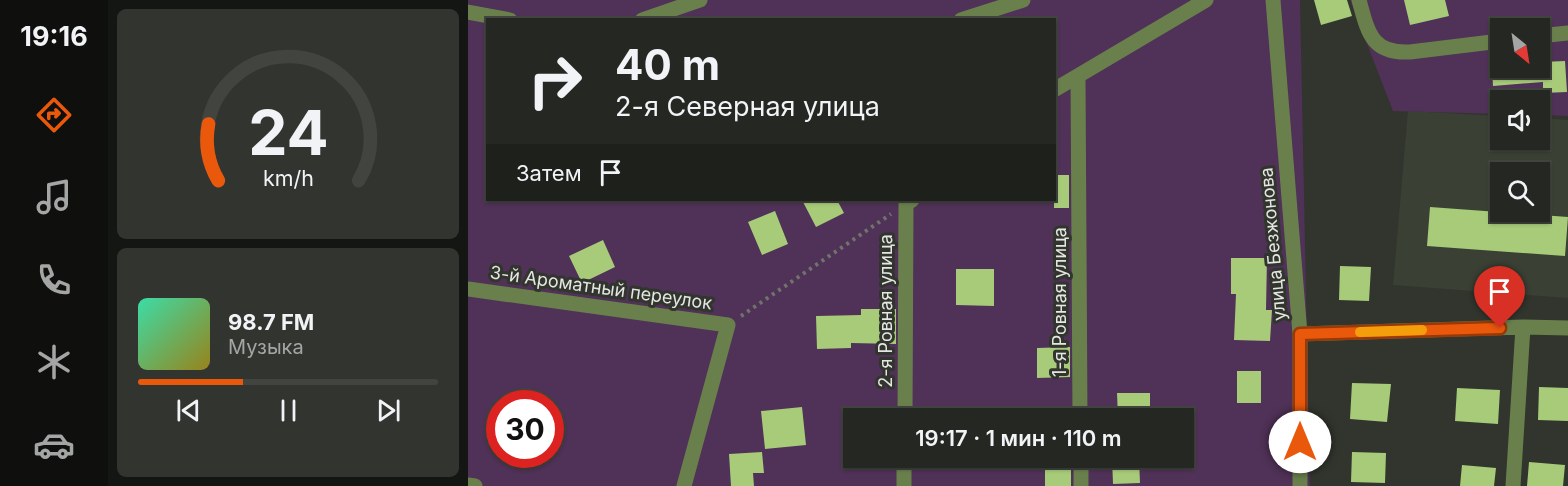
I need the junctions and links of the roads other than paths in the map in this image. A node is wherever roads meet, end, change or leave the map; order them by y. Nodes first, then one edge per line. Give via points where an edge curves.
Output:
1 (700, 0) edge
2 (1023, 0) edge
3 (1206, 0) edge
4 (1273, 0) edge
5 (1359, 0) edge
6 (468, 12) edge
7 (500, 18) edge
8 (648, 18) edge
9 (967, 18) edge
10 (1568, 33) edge
11 (1550, 35) edge
12 (1490, 42) edge
13 (1078, 76) junction
14 (1056, 89) edge
15 (909, 202) edge
16 (468, 289) edge
17 (1523, 327) junction
18 (1568, 328) edge
19 (1300, 334) junction
20 (905, 408) edge
21 (1080, 408) edge
22 (904, 468) edge
23 (1081, 468) edge
24 (468, 485) edge
25 (475, 486) edge
26 (684, 486) edge
27 (904, 486) edge
28 (1081, 486) edge
29 (1300, 486) edge
30 (1513, 486) edge

1 - 8 street
2 - 9 street
3 - 13 street
4 - 19 street, улица Безжонова
5 - 12 street via 1369,34 1386,49 1410,52
6 - 7 street
10 - 11 street
13 - 14 street
13 - 21 street, 1-я Ровная улица
15 - 20 street, 2-я Ровная улица
16 - 26 street, 3-й Ароматный переулок via 728,325
17 - 18 street
17 - 19 street
17 - 30 street
19 - 29 street, улица Безжонова
22 - 27 street
23 - 28 street
24 - 25 street

